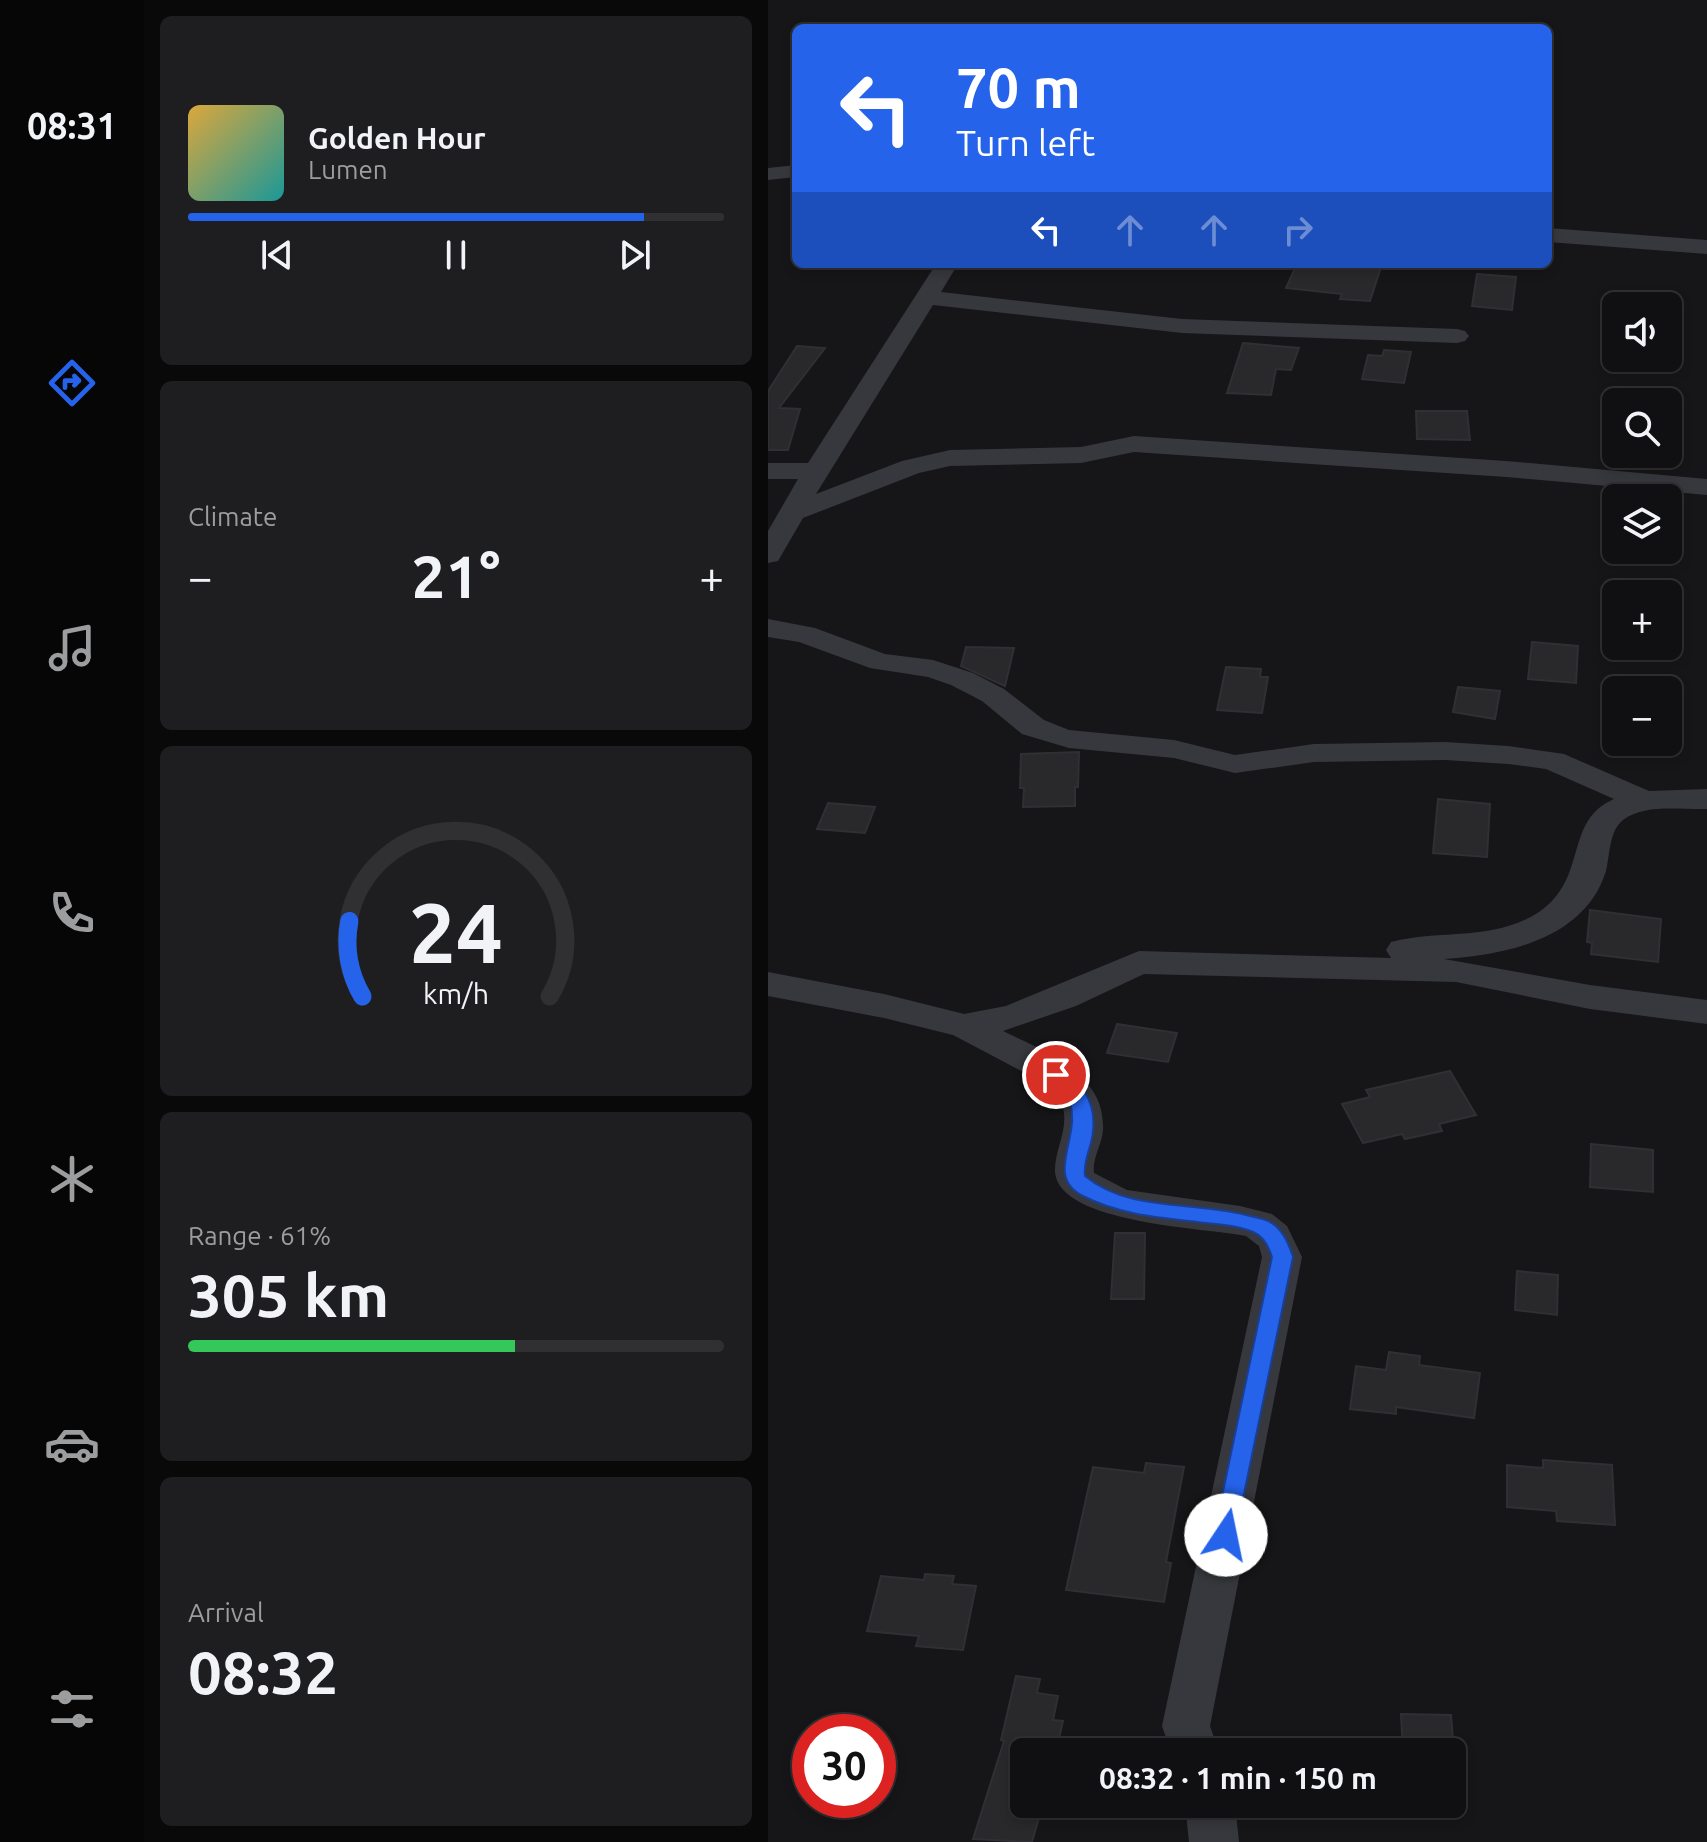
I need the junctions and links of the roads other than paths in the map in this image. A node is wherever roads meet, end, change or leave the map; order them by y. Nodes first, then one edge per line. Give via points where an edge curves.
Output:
1 (792, 171) edge
2 (768, 174) edge
3 (1552, 235) edge
4 (1707, 247) edge
5 (945, 268) edge
6 (926, 298) junction
7 (1457, 336) dead end
8 (768, 471) edge
9 (816, 471) junction
10 (1707, 487) edge
11 (792, 513) junction
12 (768, 555) edge
13 (768, 628) edge
14 (1707, 799) edge
15 (1645, 801) junction
16 (1333, 968) junction
17 (768, 984) edge
18 (1707, 1012) edge
19 (964, 1026) junction
20 (1190, 1738) edge
21 (1211, 1818) edge
22 (1214, 1842) edge

1 - 2 street
3 - 4 street
5 - 6 street
6 - 7 street via 1019,304 1179,326
6 - 9 street
8 - 9 street
9 - 11 street
10 - 11 street via 1134,444 1081,455 950,458 911,467
11 - 12 street
13 - 15 street via 805,634 880,662 962,679 993,695 1033,727 1069,739 1174,749 1235,764 1314,753 1508,755 1553,761
14 - 15 street
15 - 16 street via 1622,807 1602,822 1585,880 1554,918 1537,929 1480,945 1388,951
16 - 18 street via 1456,971 1590,997
16 - 19 street via 1139,962 1064,998 1012,1017
17 - 19 street
19 - 20 street via 1070,1085 1079,1099 1084,1130 1075,1179 1087,1189 1121,1204 1248,1223 1278,1242 1282,1257 1186,1726
21 - 22 street

